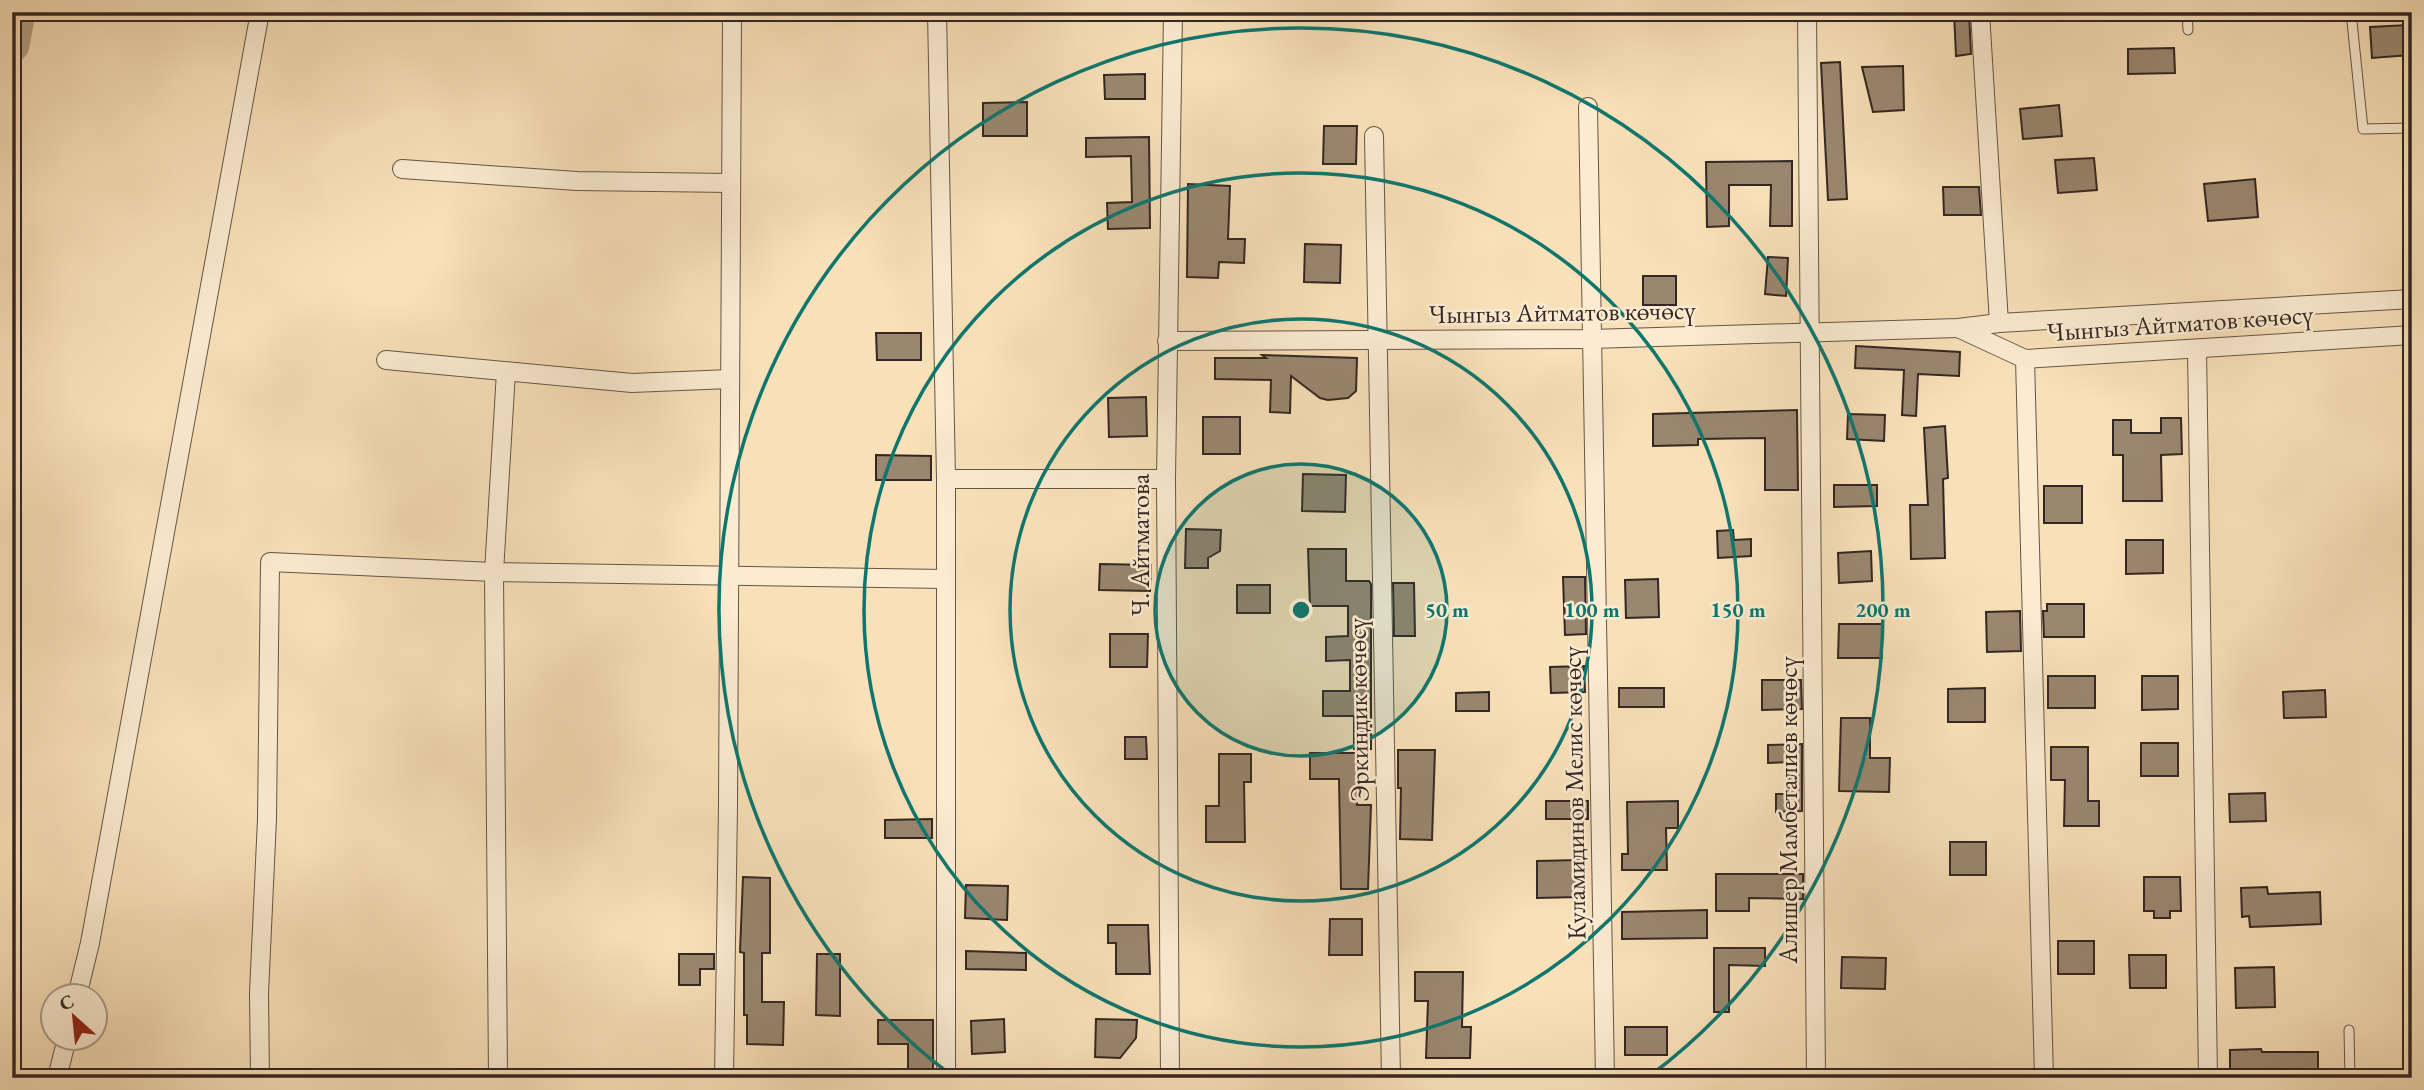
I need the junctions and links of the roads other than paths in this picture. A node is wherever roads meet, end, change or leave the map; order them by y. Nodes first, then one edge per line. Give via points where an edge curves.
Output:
1 (260, 12) edge
2 (727, 12) edge
3 (937, 12) edge
4 (1172, 12) edge
5 (1807, 12) edge
6 (1980, 12) edge
7 (2187, 12) edge
8 (2351, 12) edge
9 (2188, 30) dead end
10 (1588, 107) dead end
11 (2412, 128) edge
12 (1374, 136) dead end
13 (402, 169) dead end
14 (731, 183) junction
15 (2412, 299) edge
16 (1999, 323) junction
17 (1958, 328) junction
18 (1811, 332) junction
19 (2412, 335) edge
20 (1591, 339) junction
21 (1167, 341) junction
22 (1377, 341) junction
23 (2197, 349) junction
24 (2025, 359) junction
25 (386, 360) dead end
26 (506, 372) junction
27 (730, 379) junction
28 (946, 479) junction
29 (1166, 479) junction
30 (494, 572) junction
31 (729, 575) junction
32 (946, 579) junction
33 (80, 982) edge
34 (2349, 1030) dead end
35 (64, 1052) edge
36 (57, 1078) edge
37 (260, 1078) edge
38 (498, 1078) edge
39 (724, 1078) edge
40 (946, 1078) edge
41 (1170, 1078) edge
42 (1391, 1078) edge
43 (1605, 1078) edge
44 (1816, 1078) edge
45 (2044, 1078) edge
46 (2208, 1078) edge
47 (2350, 1078) edge

1 - 33 street
2 - 14 street via 732,18
3 - 28 street
4 - 21 street, Ч. Айтматова
5 - 18 street, Алишер Мамбеталиев көчөсү
6 - 16 street
7 - 9 lane
8 - 11 lane via 2363,129
10 - 20 street, Куламидинов Мелис көчөсү
12 - 22 street, Эркиндик көчөсү
13 - 14 street via 577,181
14 - 27 street
15 - 16 street, Чынгыз Айтматов көчөсү
16 - 17 street, Чынгыз Айтматов көчөсү
17 - 18 street, Чынгыз Айтматов көчөсү
17 - 24 street, Чынгыз Айтматов көчөсү
18 - 20 street, Чынгыз Айтматов көчөсү
18 - 44 street, Алишер Мамбеталиев көчөсү
19 - 23 street, Чынгыз Айтматов көчөсү
20 - 22 street, Чынгыз Айтматов көчөсү
20 - 43 street, Куламидинов Мелис көчөсү
21 - 22 street, Чынгыз Айтматов көчөсү
21 - 29 street, Ч. Айтматова
22 - 42 street, Эркиндик көчөсү
23 - 24 street, Чынгыз Айтматов көчөсү
23 - 46 street
24 - 45 street
25 - 26 street
26 - 27 street via 632,383
26 - 30 street
27 - 31 street
28 - 29 street
28 - 32 street
29 - 41 street, Ч. Айтматова
30 - 31 street
30 - 37 street via 270,562
30 - 38 street
31 - 32 street
31 - 39 street
32 - 40 street
34 - 47 lane
35 - 36 street

